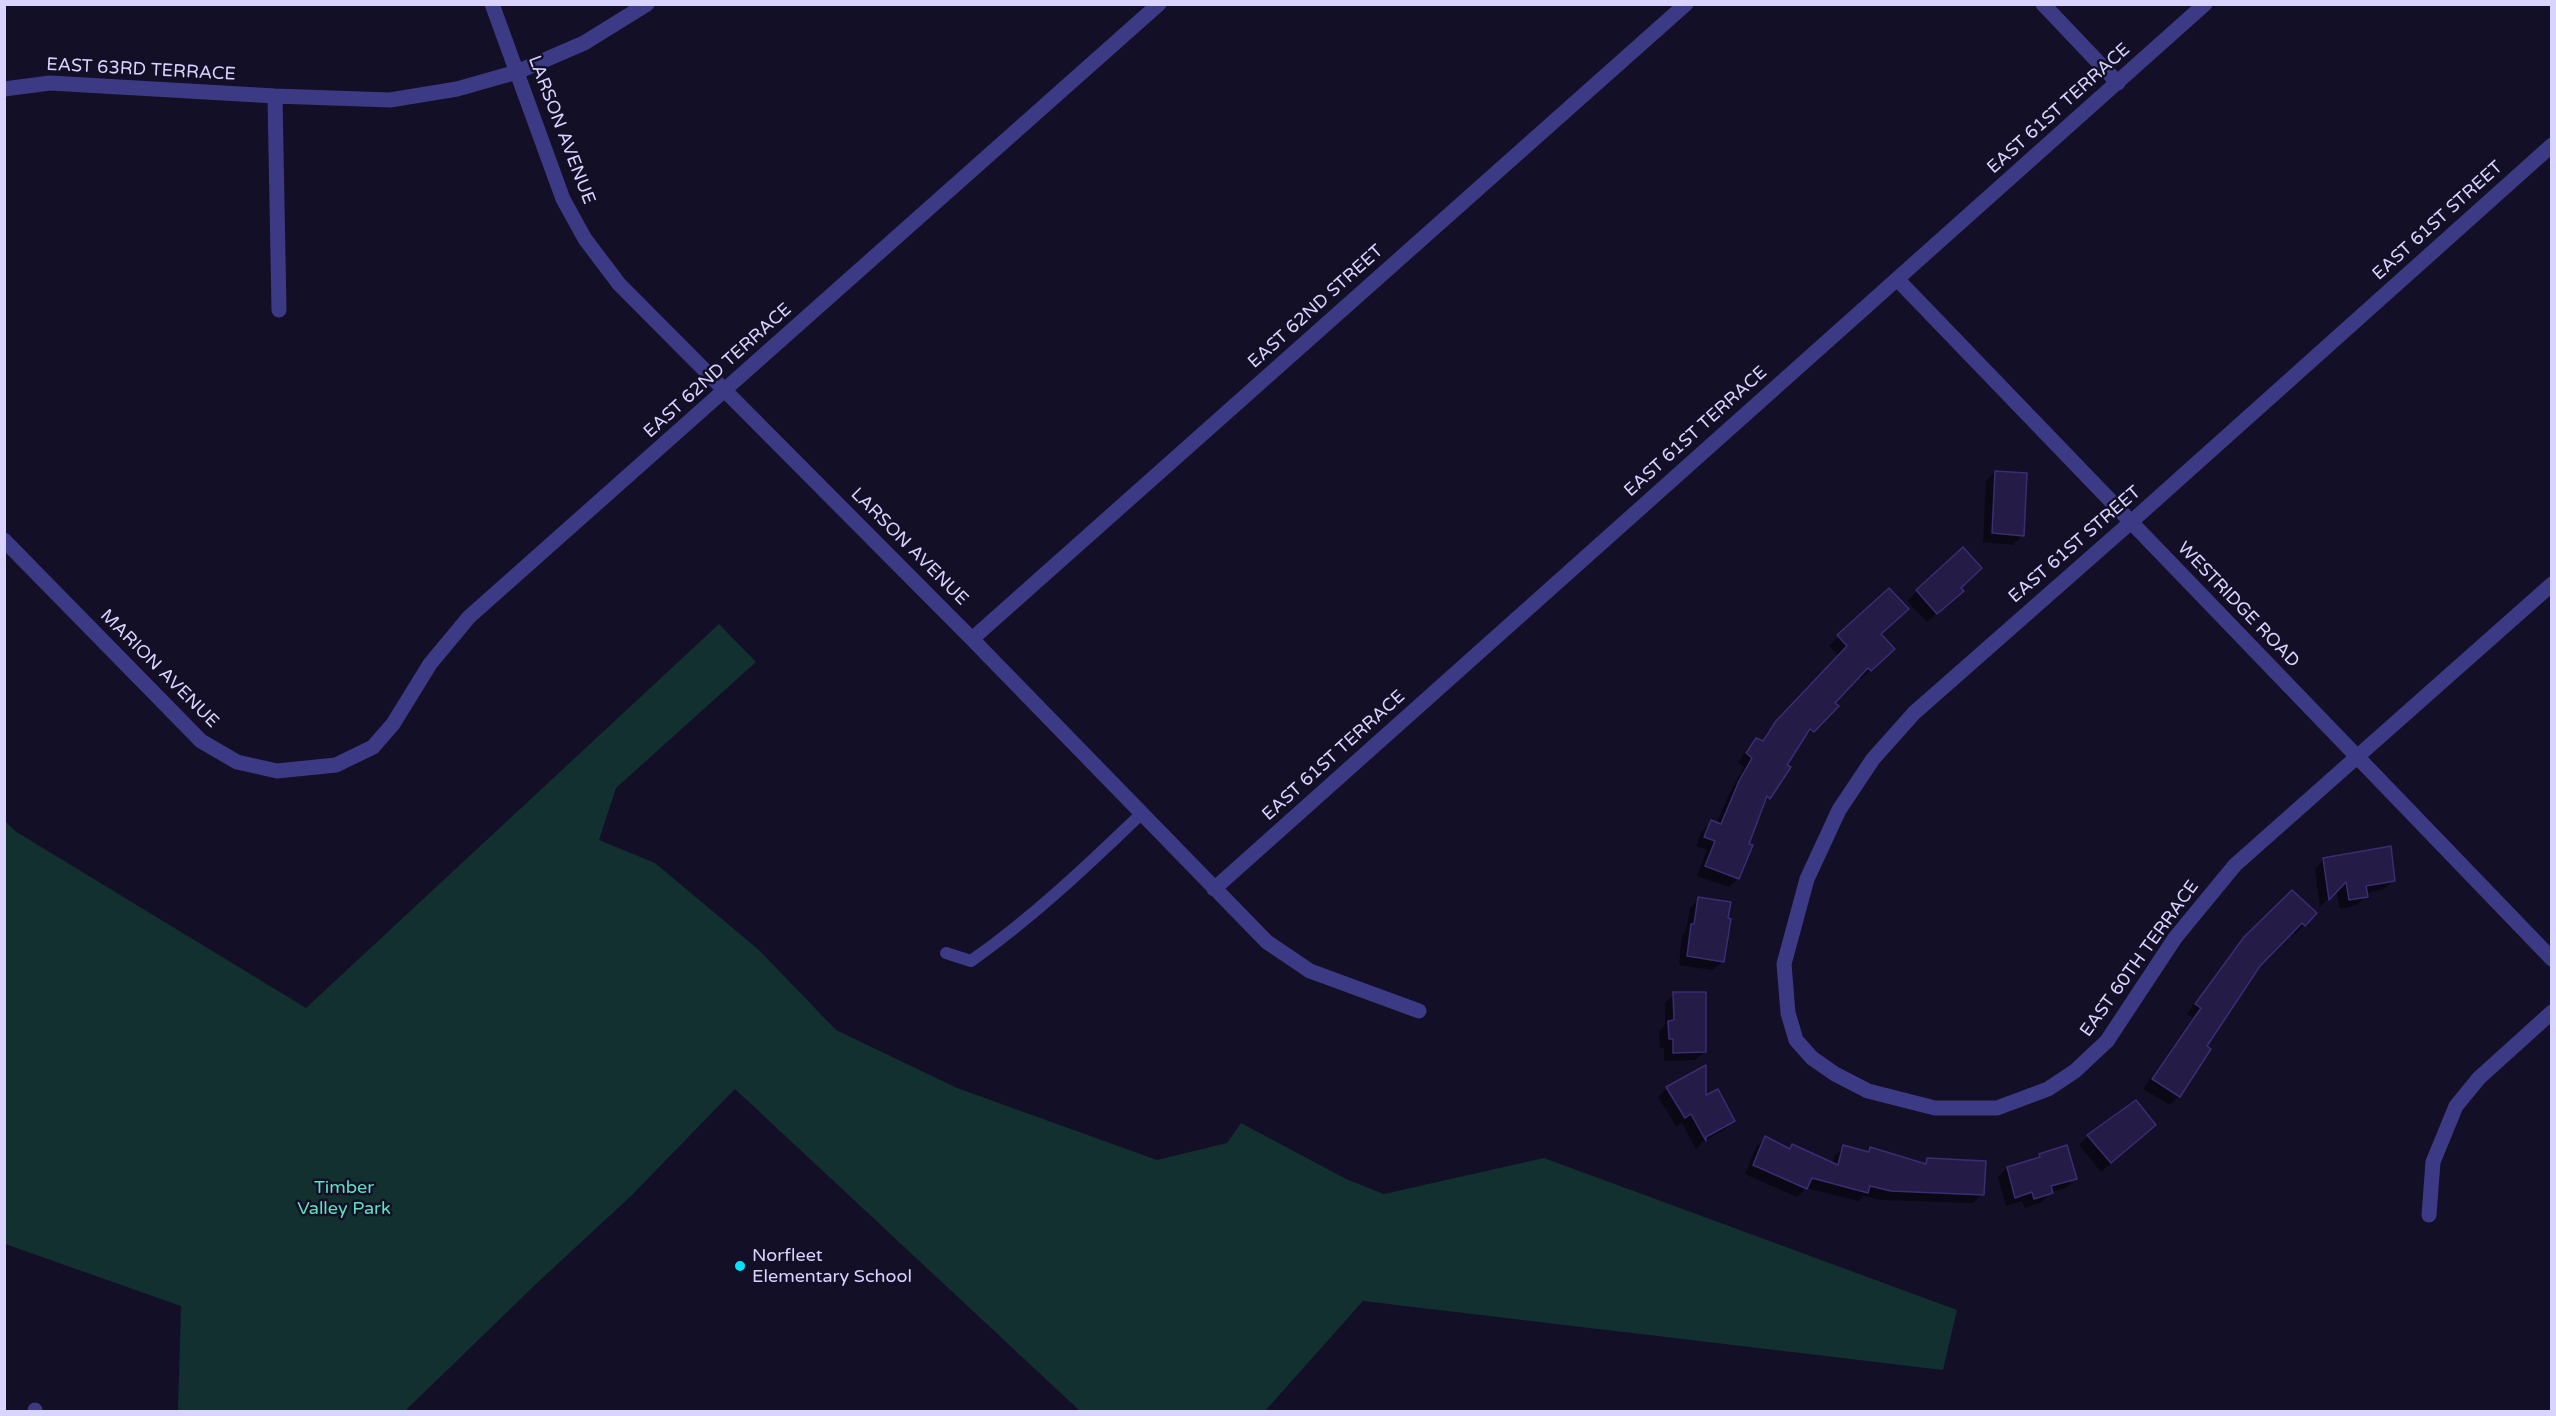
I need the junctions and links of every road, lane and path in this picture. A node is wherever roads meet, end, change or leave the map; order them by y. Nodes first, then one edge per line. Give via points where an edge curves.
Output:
1 (492, 4) edge
2 (647, 4) edge
3 (1159, 4) edge
4 (1686, 4) edge
5 (2043, 4) edge
6 (2205, 4) edge
7 (517, 72) junction
8 (2118, 83) junction
9 (4, 88) edge
10 (275, 96) junction
11 (2552, 145) edge
12 (1897, 279) junction
13 (279, 310) dead end
14 (726, 390) junction
15 (2131, 522) junction
16 (4, 540) edge
17 (2552, 584) edge
18 (972, 639) junction
19 (2356, 755) junction
20 (315, 767) joint
21 (1141, 814) junction
22 (1214, 890) junction
23 (946, 953) dead end
24 (2552, 959) edge
25 (1419, 1011) dead end
26 (2552, 1012) edge
27 (1812, 1059) joint
28 (2429, 1215) dead end

1 - 7 street, LARSON AVENUE
2 - 7 street, EAST 63RD TERRACE via 584,43
3 - 14 street, EAST 62ND TERRACE
4 - 18 street, EAST 62ND STREET
5 - 8 street
6 - 8 street, EAST 61ST TERRACE
7 - 10 street, EAST 63RD TERRACE via 457,89 390,100
7 - 14 street, LARSON AVENUE via 563,199 585,239 619,284
8 - 12 street, EAST 61ST TERRACE
9 - 10 street, EAST 63RD TERRACE via 50,83
10 - 13 street
11 - 15 street, EAST 61ST STREET
12 - 15 street, WESTRIDGE ROAD
12 - 22 street, EAST 61ST TERRACE
14 - 18 street, LARSON AVENUE
14 - 20 street, EAST 62ND TERRACE via 469,617 430,664 393,724 373,747 336,765
15 - 19 street, WESTRIDGE ROAD
15 - 27 street, EAST 61ST STREET via 1914,713 1873,759 1839,810 1807,879 1784,964 1788,1013 1796,1040
16 - 20 street, MARION AVENUE via 201,741 237,762 277,771
17 - 19 street, EAST 60TH TERRACE
18 - 21 street, LARSON AVENUE
19 - 24 street, WESTRIDGE ROAD
19 - 27 street, EAST 60TH TERRACE via 2235,865 2175,938 2107,1041 2075,1071 2048,1089 1996,1108 1935,1108 1868,1091
21 - 22 street, LARSON AVENUE
21 - 23 lane via 1004,938 970,962
22 - 25 street, LARSON AVENUE via 1267,942 1310,971
26 - 28 street via 2479,1078 2456,1106 2433,1162

